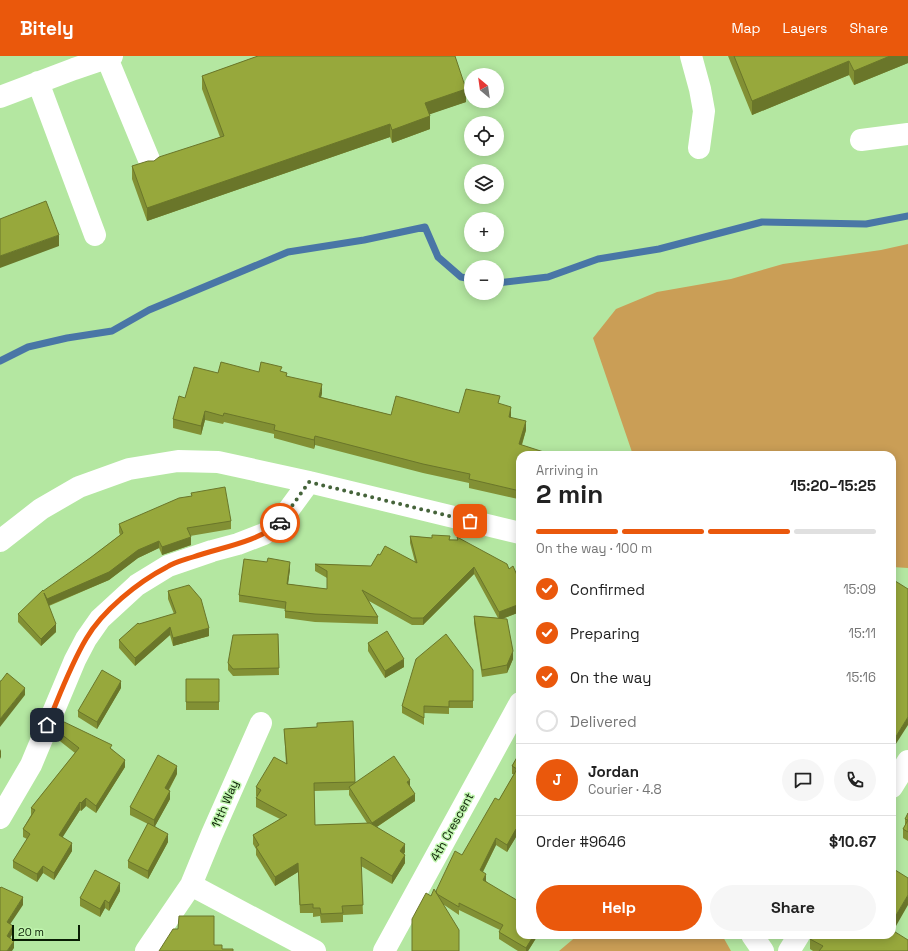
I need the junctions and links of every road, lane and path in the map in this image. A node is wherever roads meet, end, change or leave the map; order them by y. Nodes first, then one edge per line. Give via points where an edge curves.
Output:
1 (691, 56) edge
2 (110, 57) edge
3 (38, 82) junction
4 (0, 97) edge
5 (908, 134) edge
6 (861, 140) dead end
7 (699, 148) dead end
8 (150, 162) edge
9 (95, 234) dead end
10 (309, 482) junction
11 (516, 533) edge
12 (0, 542) edge
13 (516, 710) edge
14 (260, 723) dead end
15 (908, 761) edge
16 (896, 780) edge
17 (0, 818) edge
18 (191, 885) junction
19 (755, 939) edge
20 (796, 939) edge
21 (146, 951) edge
22 (316, 951) edge
23 (384, 951) edge
24 (763, 951) edge
25 (789, 951) edge

1 - 7 street via 704,111
2 - 3 street
2 - 8 street
3 - 4 street
3 - 9 street
5 - 6 street
10 - 11 street
10 - 12 street via 218,462 178,461 129,469 79,487 41,509
10 - 17 street via 279,523 264,534 168,566 137,585 100,619 86,638 31,765
13 - 23 street, 4th Crescent
14 - 18 street, 11th Way
15 - 16 street
18 - 21 street, 11th Way
18 - 22 street
19 - 24 street
20 - 25 street

